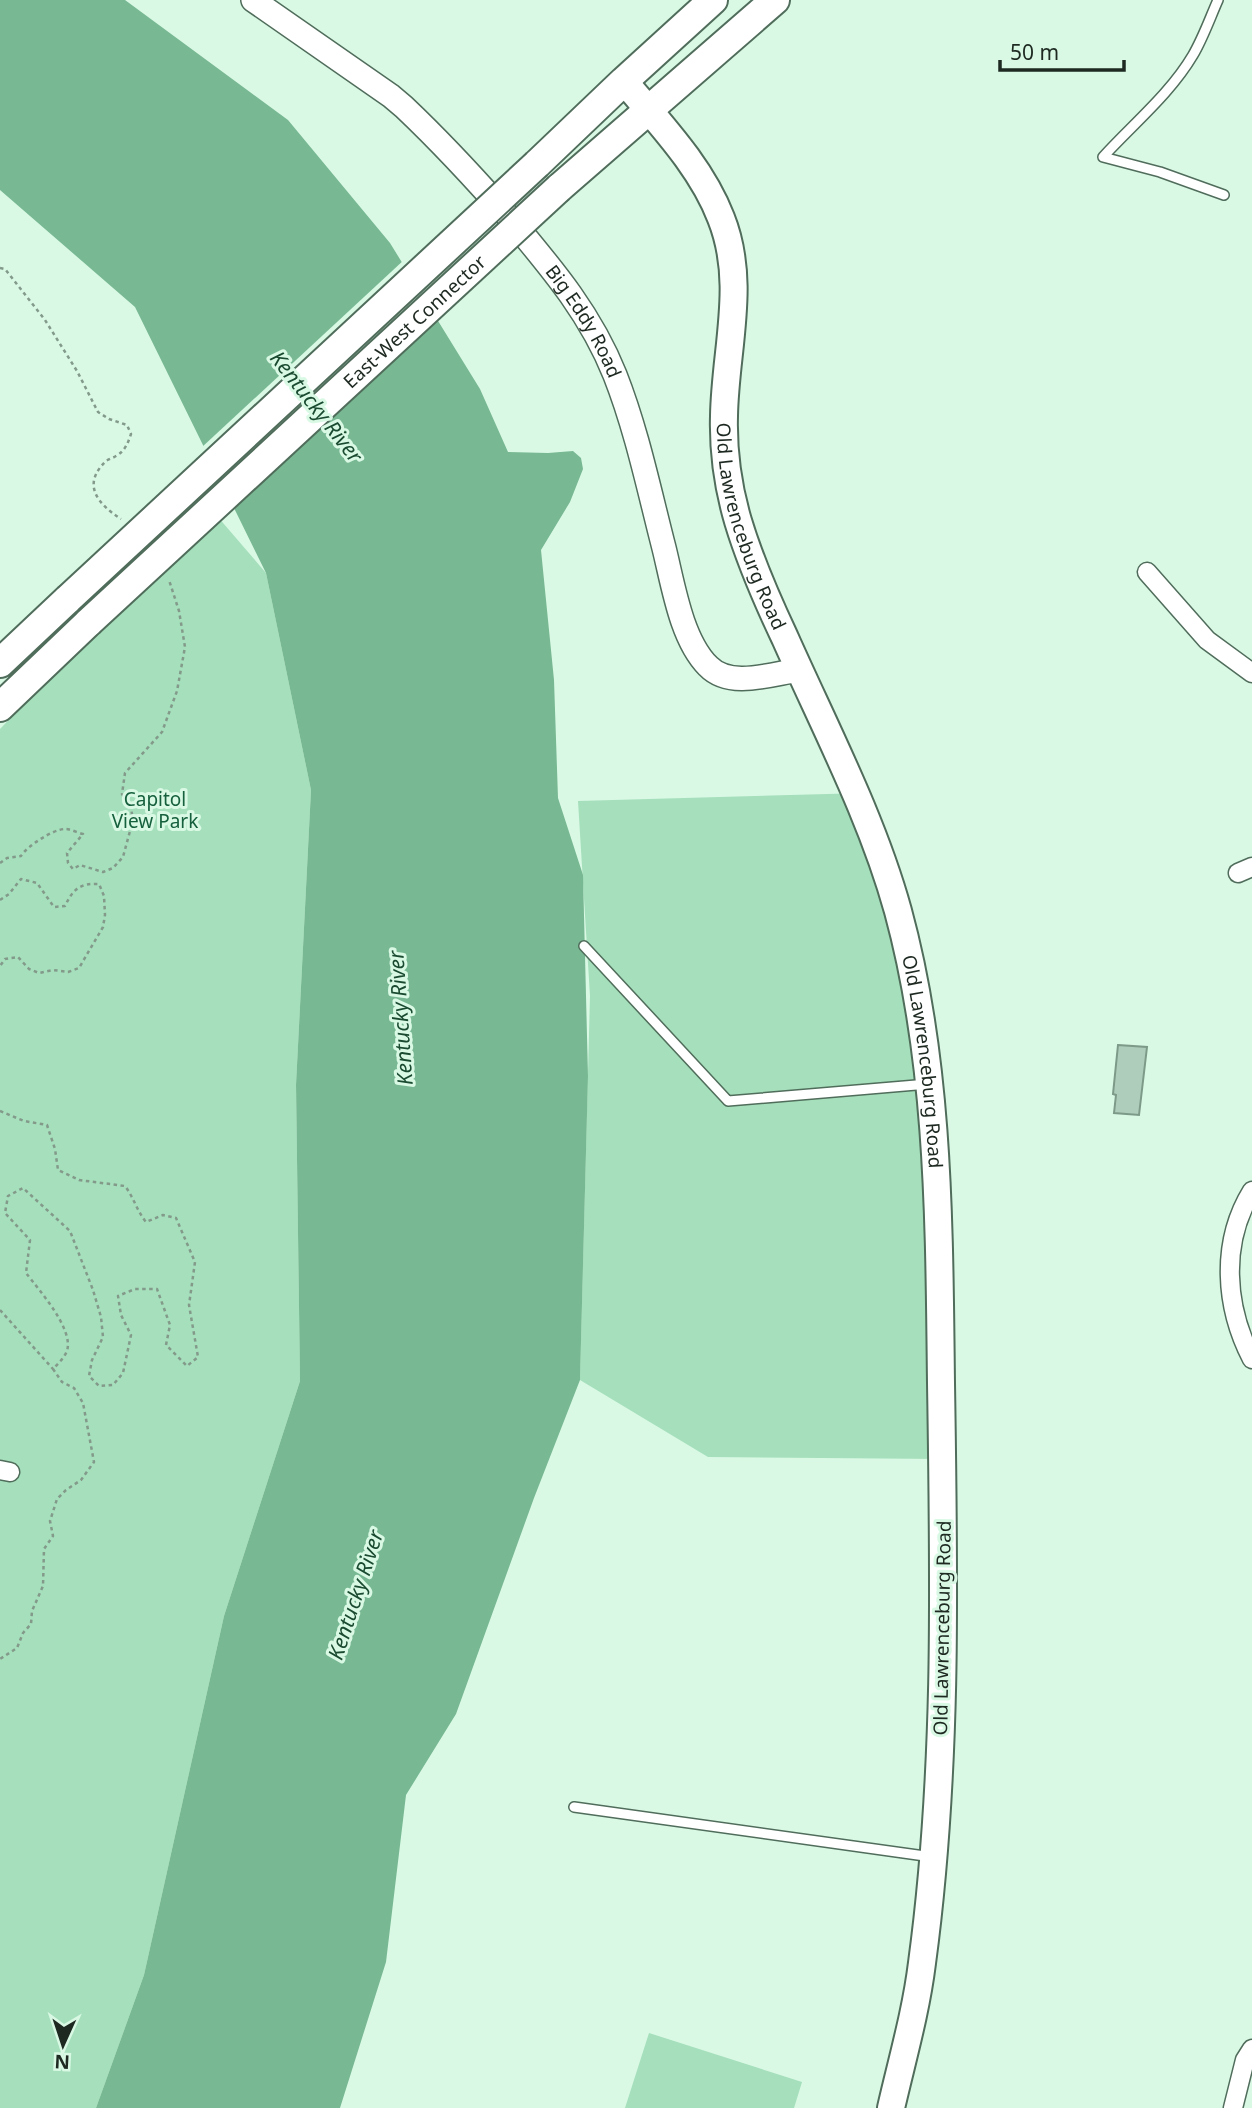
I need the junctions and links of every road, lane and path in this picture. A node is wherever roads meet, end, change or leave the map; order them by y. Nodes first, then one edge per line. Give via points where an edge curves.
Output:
1 (253, 0) edge
2 (713, 0) edge
3 (775, 0) edge
4 (1218, 0) edge
5 (624, 81) junction
6 (649, 111) junction
7 (1224, 195) dead end
8 (1147, 572) dead end
9 (0, 663) edge
10 (799, 670) junction
11 (1252, 673) edge
12 (0, 707) edge
13 (0, 900) edge
14 (584, 946) dead end
15 (0, 966) edge
16 (929, 1084) junction
17 (0, 1111) edge
18 (1252, 1191) edge
19 (0, 1310) edge
20 (1252, 1359) edge
21 (53, 1369) junction
22 (1, 1656) edge
23 (574, 1807) dead end
24 (934, 1858) junction
25 (1252, 2049) edge
26 (891, 2108) edge
27 (1233, 2108) edge

1 - 10 street, Big Eddy Road via 404,107 471,175 569,290 601,344 623,397 678,602 698,654 711,669 729,677 746,679
2 - 5 main road, East-West Connector
3 - 6 main road, East-West Connector
4 - 7 lane via 1194,54 1161,97 1103,157
5 - 6 main road, Old Lawrenceburg Road
5 - 9 main road, East-West Connector, bridge
6 - 10 main road, Old Lawrenceburg Road via 693,167 722,219 734,281 724,450 748,552
6 - 12 main road, East-West Connector, bridge via 559,188
8 - 11 street via 1207,640
10 - 16 main road, Old Lawrenceburg Road via 859,803 891,888 909,955
13 - 15 path via 21,879 37,883 54,907 65,906 85,883 99,884 105,915 103,928 79,968 39,973 18,957 5,959
14 - 16 lane via 728,1101
16 - 24 main road, Old Lawrenceburg Road via 939,1269 944,1648
17 - 21 path via 47,1125 58,1170 79,1180 125,1186 146,1222 163,1214 176,1218 195,1262 188,1306 198,1357 187,1366 166,1345 170,1325 157,1289 135,1289 118,1296 131,1335 123,1373 113,1385 99,1386 89,1376 103,1337 101,1317 70,1231 23,1188 8,1196 5,1213 30,1240 26,1273 51,1304 69,1341 66,1354
18 - 20 street via 1232,1237 1229,1276 1235,1318
19 - 21 path
21 - 22 path via 83,1403 94,1462 82,1480 57,1499 50,1521 53,1536 44,1549 43,1586 31,1624 17,1648
23 - 24 lane
24 - 26 main road, Old Lawrenceburg Road via 922,1968
25 - 27 street

